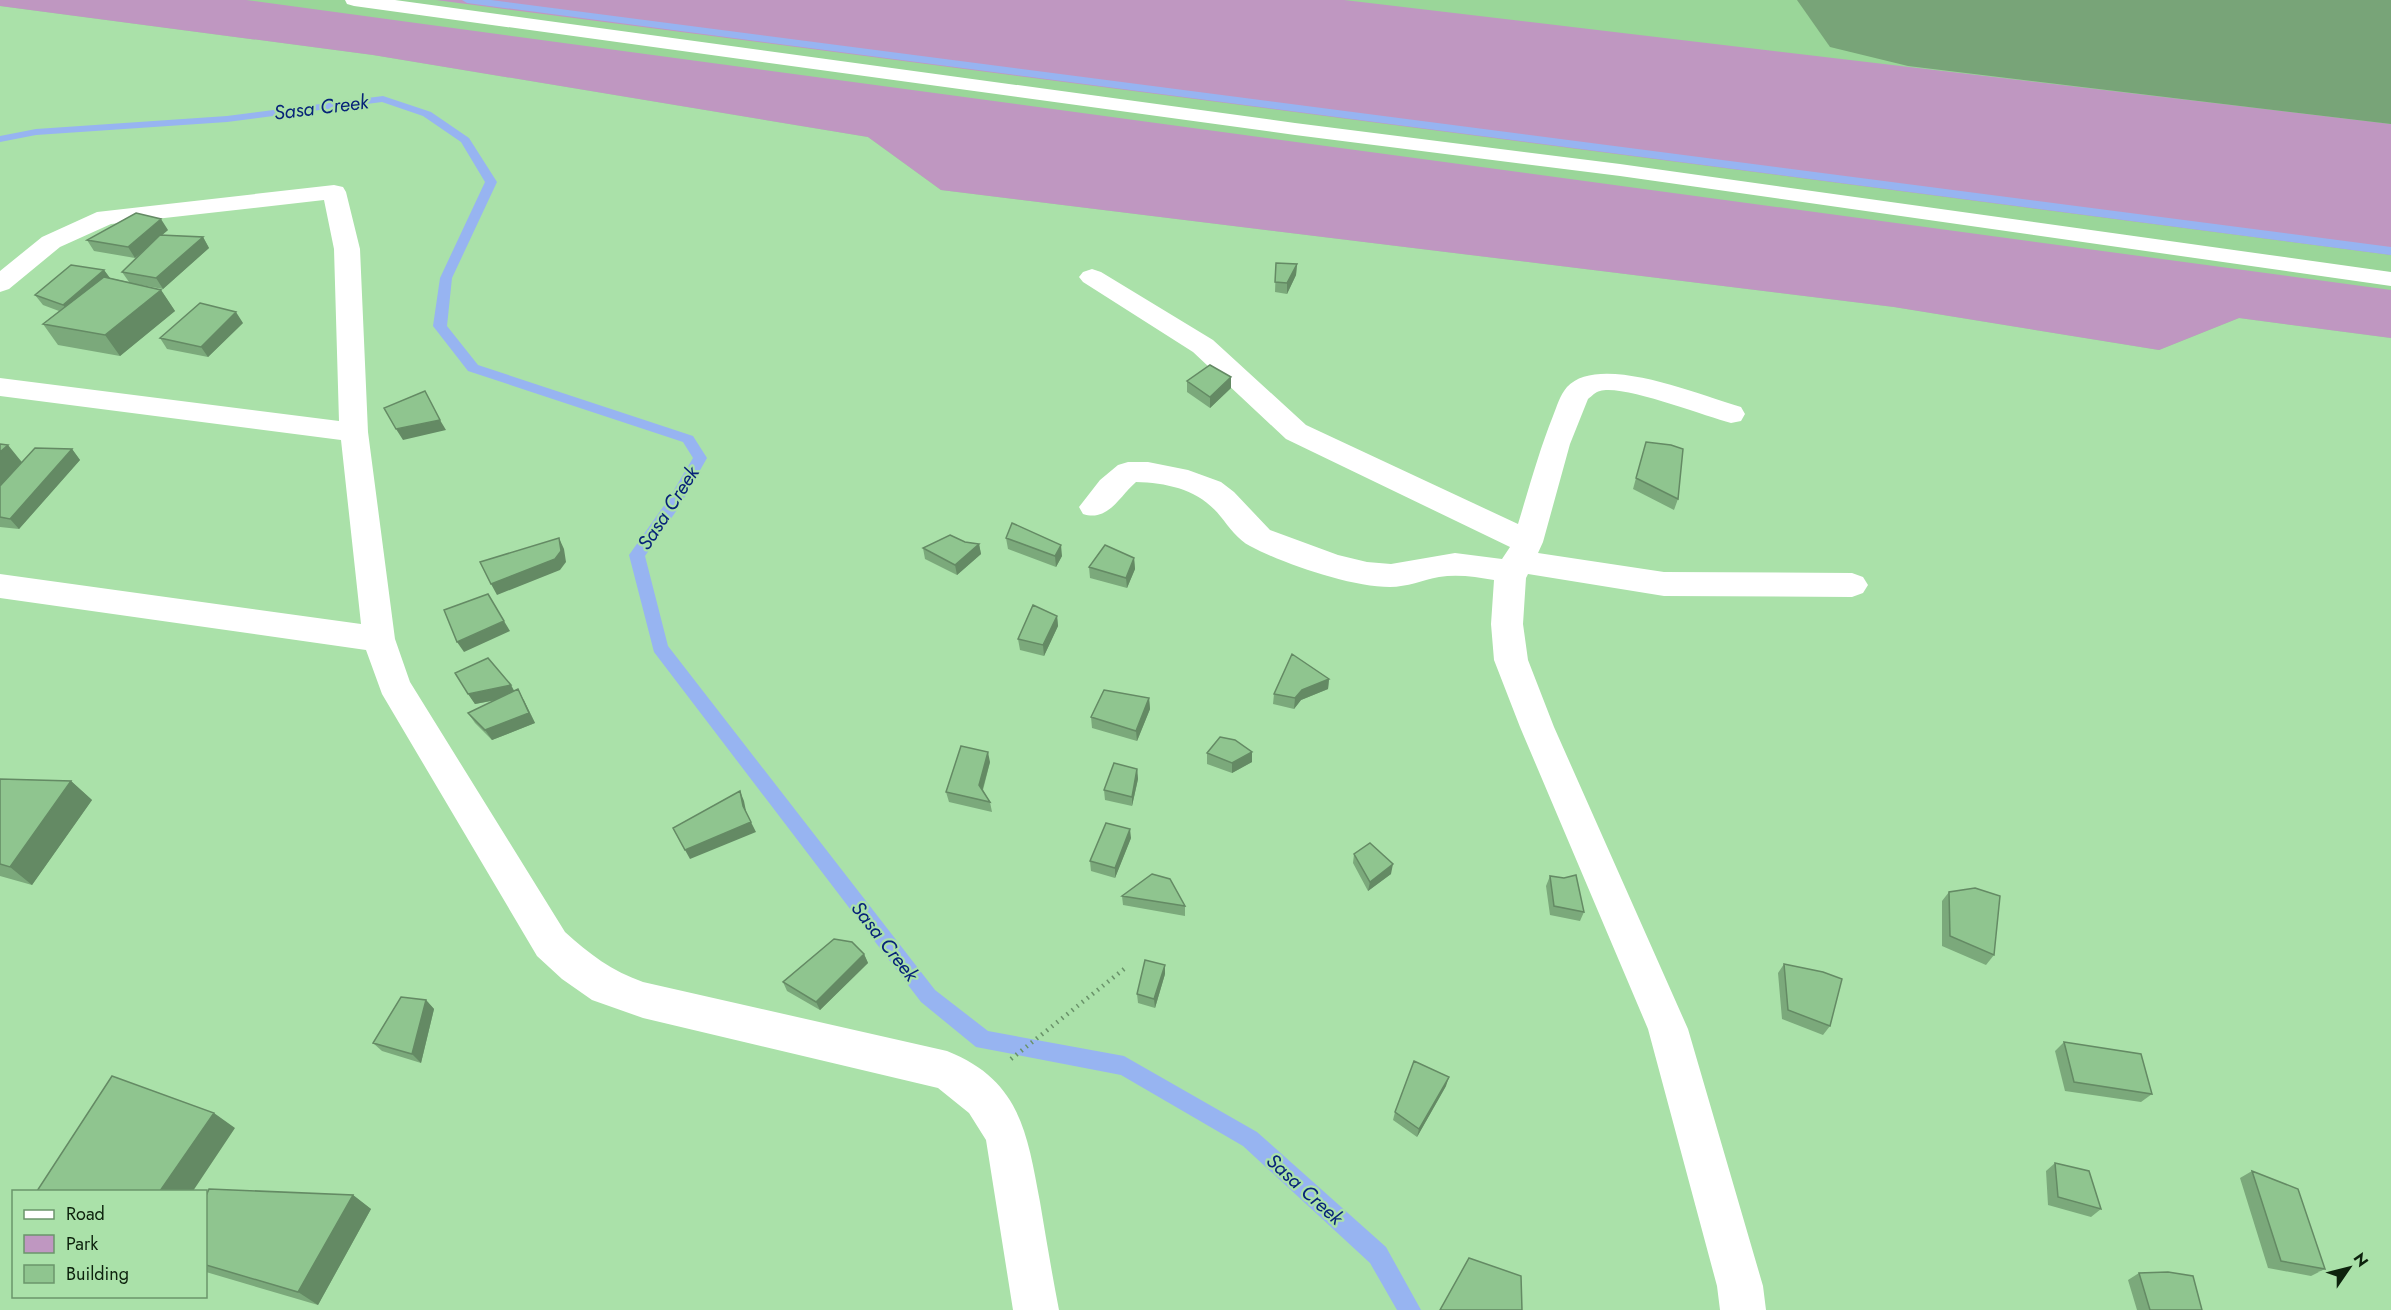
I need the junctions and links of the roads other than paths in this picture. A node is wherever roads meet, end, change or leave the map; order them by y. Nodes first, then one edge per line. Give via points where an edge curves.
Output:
1 (354, 0) edge
2 (1092, 277) dead end
3 (2391, 279) edge
4 (0, 284) edge
5 (0, 387) edge
6 (1731, 414) dead end
7 (354, 432) junction
8 (1094, 507) dead end
9 (1519, 559) junction
10 (1852, 585) dead end
11 (0, 586) edge
12 (379, 639) junction
13 (1036, 1310) edge
14 (1743, 1310) edge

1 - 3 lane via 1261,125 1620,170
2 - 9 street via 1203,346 1296,432
4 - 7 street via 51,242 106,217 334,192 347,249
5 - 7 street
6 - 9 street via 1631,384 1595,382 1583,388 1576,395 1556,444
7 - 12 street
8 - 9 street via 1128,472 1151,472 1216,492 1259,538 1352,570 1410,574 1445,565
9 - 10 street via 1664,584
9 - 14 street via 1507,624 1511,660 1668,1029 1740,1286
11 - 12 street
12 - 13 street via 394,685 551,944 576,967 606,987 643,1000 947,1071 975,1087 996,1112 1007,1138

